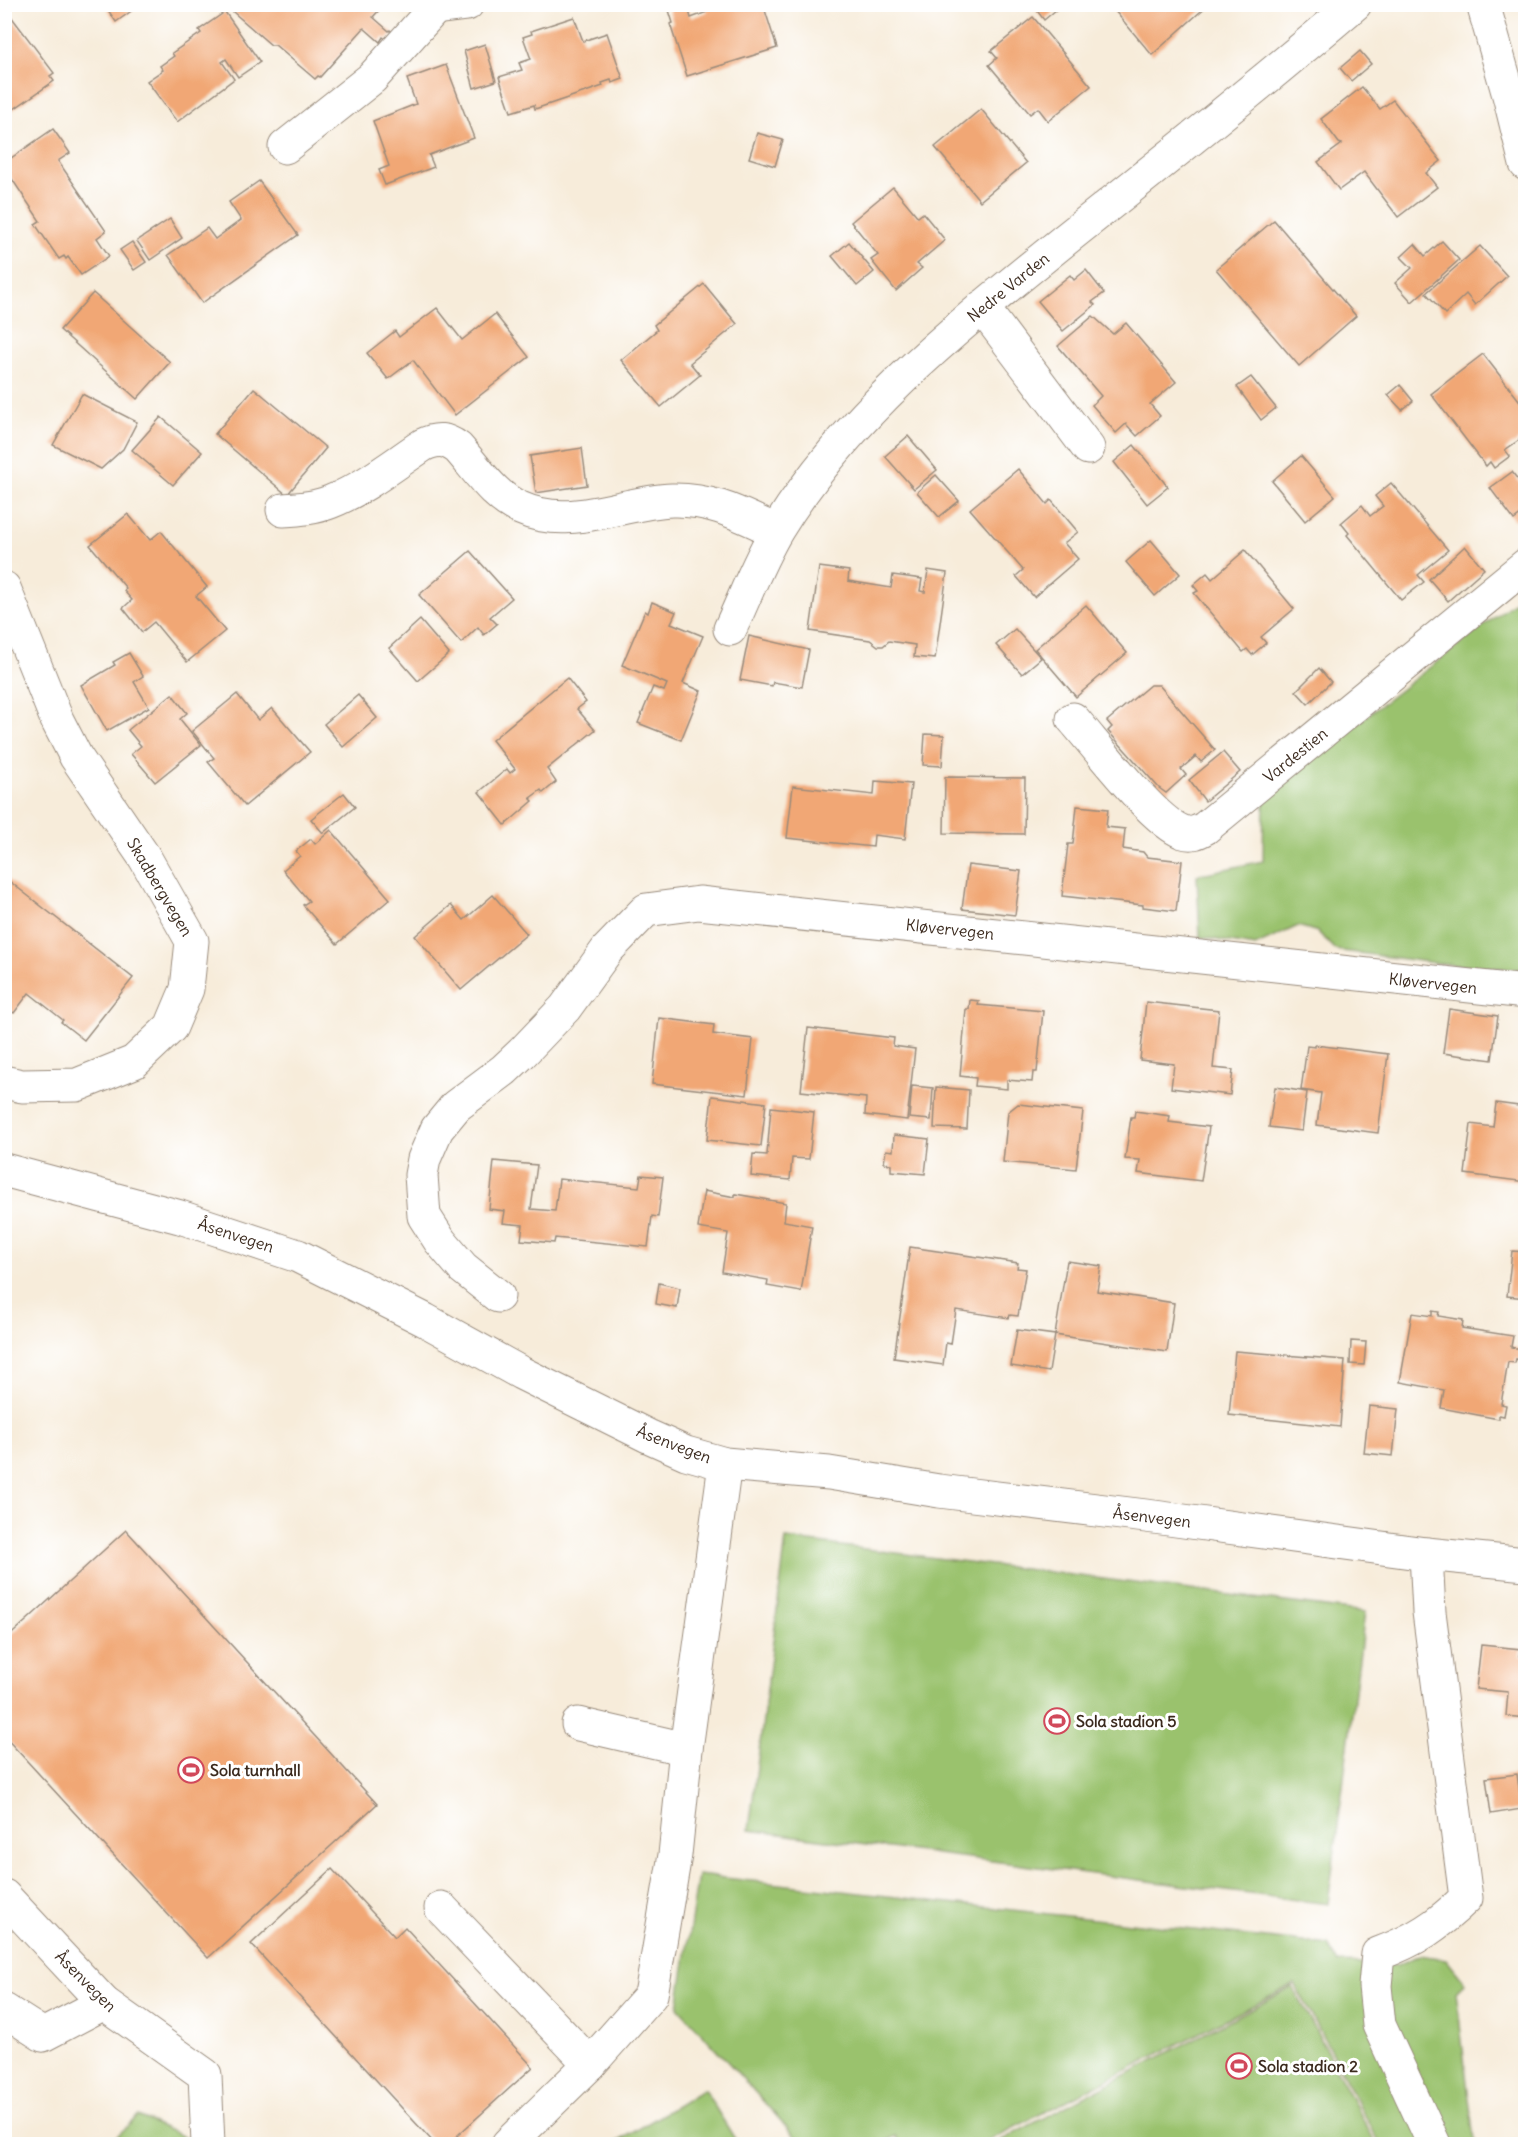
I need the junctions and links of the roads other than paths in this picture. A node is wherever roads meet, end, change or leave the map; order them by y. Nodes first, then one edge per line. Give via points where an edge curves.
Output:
1 (467, 4) edge
2 (1355, 4) edge
3 (1483, 4) edge
4 (431, 6) edge
5 (285, 147) dead end
6 (1526, 164) edge
7 (982, 307) junction
8 (1088, 448) dead end
9 (283, 510) dead end
10 (776, 531) junction
11 (1526, 565) edge
12 (4, 588) edge
13 (730, 629) dead end
14 (1073, 719) dead end
15 (1526, 992) edge
16 (4, 1082) edge
17 (4, 1170) edge
18 (498, 1296) dead end
19 (725, 1464) junction
20 (1426, 1554) junction
21 (1526, 1564) edge
22 (578, 1724) dead end
23 (686, 1749) junction
24 (4, 1896) edge
25 (441, 1908) dead end
26 (104, 2003) junction
27 (4, 2010) edge
28 (590, 2064) junction
29 (208, 2145) edge
30 (508, 2145) edge
31 (1434, 2145) edge

1 - 4 street
2 - 7 street, Nedre Varden
3 - 6 street
4 - 5 street via 372,78
7 - 8 street
7 - 10 street, Nedre Varden via 858,422
9 - 10 street via 308,509 330,502 423,445 442,440 458,448 502,498 534,514 572,518 673,500 726,508
10 - 13 street, Nedre Varden
11 - 14 street, Vardestien via 1195,834 1168,823
12 - 16 street, Skadbergvegen via 71,748 146,858 192,941 187,989 171,1027 134,1062 77,1085 22,1086
15 - 18 street, Kløvervegen via 699,903 645,910 607,950 565,1008 522,1053 456,1106 436,1129 424,1159 424,1216 462,1268
17 - 19 street, Åsenvegen via 180,1217 298,1256 648,1436
19 - 20 street, Åsenvegen via 828,1473
19 - 23 street
20 - 21 street, Åsenvegen
20 - 31 street via 1429,1612 1466,1898 1421,1936 1378,1954 1375,1986 1379,2025
22 - 23 street
23 - 28 street via 675,1855 651,1995
24 - 26 street, Åsenvegen
25 - 28 street
26 - 27 street via 44,2035
26 - 29 street, Åsenvegen via 205,2075
28 - 30 street

